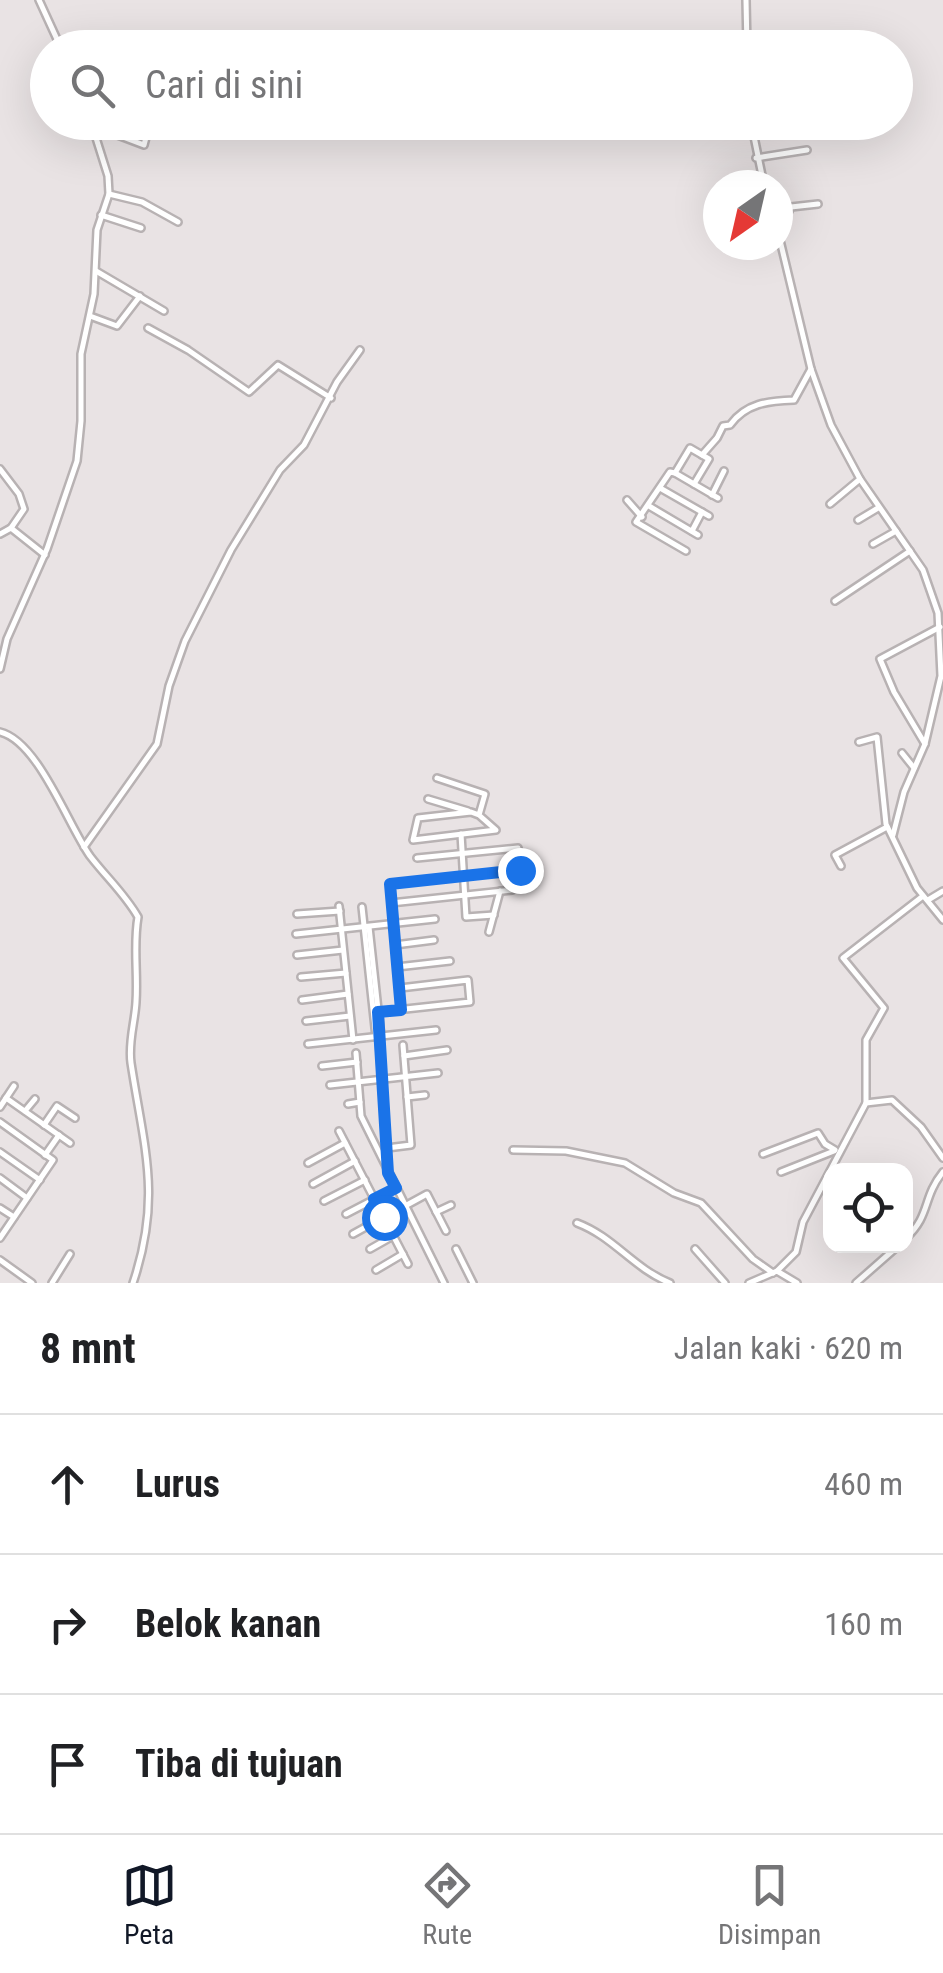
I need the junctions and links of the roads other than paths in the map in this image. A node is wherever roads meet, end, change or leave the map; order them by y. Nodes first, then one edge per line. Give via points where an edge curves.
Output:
1 (39, 0) edge
2 (746, 0) edge
3 (53, 30) edge
4 (746, 30) edge
5 (95, 140) edge
6 (754, 140) edge
7 (807, 150) dead end
8 (756, 158) junction
9 (760, 170) edge
10 (109, 194) junction
11 (818, 204) dead end
12 (793, 206) edge
13 (101, 215) junction
14 (178, 222) dead end
15 (142, 228) dead end
16 (785, 260) edge
17 (96, 271) junction
18 (141, 295) junction
19 (164, 311) dead end
20 (90, 316) junction
21 (148, 328) dead end
22 (360, 350) dead end
23 (812, 369) junction
24 (331, 398) junction
25 (702, 455) junction
26 (0, 469) edge
27 (724, 471) dead end
28 (675, 473) junction
29 (860, 480) junction
30 (694, 484) junction
31 (660, 488) junction
32 (627, 500) dead end
33 (830, 504) dead end
34 (649, 506) junction
35 (878, 508) junction
36 (702, 512) junction
37 (709, 516) dead end
38 (642, 517) junction
39 (858, 520) dead end
40 (12, 528) junction
41 (896, 531) junction
42 (0, 534) edge
43 (873, 544) dead end
44 (686, 551) dead end
45 (910, 551) junction
46 (45, 555) junction
47 (834, 602) dead end
48 (940, 627) junction
49 (0, 634) edge
50 (7, 638) junction
51 (0, 669) edge
52 (0, 732) edge
53 (859, 742) dead end
54 (924, 744) junction
55 (902, 753) dead end
56 (914, 768) junction
57 (436, 778) dead end
58 (428, 799) dead end
59 (471, 812) junction
60 (479, 815) junction
61 (887, 827) junction
62 (460, 834) junction
63 (893, 836) junction
64 (84, 847) junction
65 (462, 853) junction
66 (417, 858) dead end
67 (841, 866) dead end
68 (464, 876) junction
69 (512, 890) dead end
70 (500, 892) junction
71 (943, 892) edge
72 (465, 895) junction
73 (925, 898) junction
74 (391, 903) junction
75 (362, 907) dead end
76 (297, 914) dead end
77 (494, 915) junction
78 (435, 919) dead end
79 (943, 920) edge
80 (393, 924) junction
81 (367, 927) junction
82 (341, 930) junction
83 (489, 932) dead end
84 (296, 934) dead end
85 (434, 940) dead end
86 (395, 944) junction
87 (343, 950) junction
88 (297, 955) dead end
89 (450, 961) dead end
90 (397, 966) junction
91 (346, 972) junction
92 (301, 978) dead end
93 (399, 988) junction
94 (348, 994) junction
95 (302, 1000) dead end
96 (401, 1010) junction
97 (378, 1012) junction
98 (350, 1016) junction
99 (306, 1021) dead end
100 (436, 1030) dead end
101 (379, 1037) junction
102 (353, 1040) junction
103 (308, 1044) dead end
104 (402, 1045) dead end
105 (447, 1050) dead end
106 (356, 1052) dead end
107 (404, 1056) junction
108 (357, 1062) junction
109 (322, 1066) dead end
110 (438, 1073) dead end
111 (406, 1077) junction
112 (382, 1080) junction
113 (359, 1082) junction
114 (14, 1086) dead end
115 (330, 1086) dead end
116 (426, 1095) dead end
117 (407, 1097) junction
118 (6, 1098) junction
119 (34, 1099) dead end
120 (360, 1102) junction
121 (866, 1102) junction
122 (348, 1104) dead end
123 (0, 1106) edge
124 (25, 1112) junction
125 (75, 1118) dead end
126 (0, 1122) edge
127 (44, 1125) junction
128 (339, 1130) dead end
129 (59, 1135) junction
130 (345, 1142) junction
131 (70, 1143) dead end
132 (387, 1148) junction
133 (838, 1149) junction
134 (514, 1150) dead end
135 (0, 1152) edge
136 (764, 1154) dead end
137 (45, 1155) junction
138 (943, 1158) edge
139 (355, 1161) junction
140 (308, 1163) dead end
141 (781, 1172) dead end
142 (943, 1172) edge
143 (388, 1173) junction
144 (0, 1178) edge
145 (40, 1180) junction
146 (364, 1180) junction
147 (314, 1184) dead end
148 (396, 1188) junction
149 (435, 1190) dead end
150 (427, 1194) junction
151 (27, 1198) junction
152 (374, 1199) junction
153 (324, 1201) dead end
154 (451, 1205) dead end
155 (405, 1206) junction
156 (0, 1208) edge
157 (436, 1212) junction
158 (346, 1214) dead end
159 (384, 1217) junction
160 (14, 1218) junction
161 (577, 1223) dead end
162 (446, 1231) dead end
163 (913, 1231) edge
164 (352, 1234) dead end
165 (394, 1236) junction
166 (0, 1238) edge
167 (370, 1249) dead end
168 (694, 1249) dead end
169 (456, 1250) dead end
170 (890, 1253) edge
171 (70, 1254) dead end
172 (403, 1254) junction
173 (0, 1260) edge
174 (408, 1264) dead end
175 (376, 1270) dead end
176 (775, 1272) junction
177 (32, 1283) edge
178 (52, 1283) edge
179 (133, 1283) edge
180 (444, 1283) edge
181 (472, 1283) edge
182 (670, 1283) edge
183 (725, 1283) edge
184 (748, 1283) edge
185 (798, 1283) edge
186 (856, 1283) edge

1 - 3 street
2 - 4 street
5 - 10 street
6 - 8 street
7 - 8 street
8 - 9 street
10 - 13 street
10 - 14 street
11 - 12 street
13 - 15 street
13 - 17 street
16 - 23 street
17 - 18 street
17 - 20 street
18 - 19 street
18 - 20 street via 116,326
20 - 46 street via 81,354 76,461
21 - 24 street via 249,392 278,365
22 - 24 street
23 - 25 street via 794,400 762,401 738,414
23 - 29 street
24 - 64 street via 248,520 192,623 157,744
25 - 28 street via 690,448
25 - 30 street via 709,458
26 - 40 street via 24,509
27 - 30 street via 715,496
28 - 30 street
28 - 31 street
29 - 33 street
29 - 35 street
31 - 34 street
31 - 36 street
32 - 38 street
34 - 36 street via 695,533
34 - 38 street
35 - 39 street
35 - 41 street
36 - 37 street
38 - 44 street via 636,522
40 - 42 street
40 - 46 street
41 - 43 street
41 - 45 street
45 - 47 street
45 - 48 street via 931,588
46 - 50 street
48 - 54 street via 942,669
48 - 54 street via 880,659
49 - 50 street
50 - 51 street
52 - 64 street via 20,744 56,793
53 - 61 street via 878,738
54 - 56 street
55 - 56 street
56 - 63 street
57 - 60 street via 485,794
58 - 59 street
59 - 60 street
59 - 62 street via 418,818 413,840
60 - 62 street via 496,830
61 - 63 street
61 - 67 street via 835,855
62 - 65 street
63 - 73 street
64 - 179 street via 138,918 130,1048 150,1200
65 - 66 street
65 - 68 street
65 - 68 street via 518,848 520,870
68 - 72 street
68 - 74 street via 390,884
69 - 70 street
70 - 72 street
70 - 77 street
71 - 73 street
72 - 74 street
72 - 77 street via 466,917
73 - 79 street
73 - 121 street via 843,958 884,1008 866,1040
74 - 80 street
75 - 81 street
76 - 82 street via 339,908
77 - 83 street
78 - 80 street
80 - 81 street
80 - 86 street
81 - 82 street
81 - 97 street
81 - 101 street
82 - 84 street
82 - 87 street
85 - 86 street
86 - 90 street
87 - 88 street
87 - 91 street
89 - 90 street
90 - 93 street
91 - 92 street
91 - 94 street
93 - 96 street
93 - 96 street via 468,980 470,1002
94 - 95 street
94 - 98 street
96 - 97 street
97 - 101 street
98 - 99 street
98 - 102 street
100 - 101 street
101 - 102 street
101 - 112 street
102 - 103 street
104 - 107 street
105 - 107 street
106 - 108 street
107 - 111 street
108 - 109 street
108 - 113 street
110 - 111 street
111 - 112 street
111 - 117 street
112 - 113 street
112 - 132 street
113 - 115 street
113 - 120 street
114 - 118 street
116 - 117 street
117 - 132 street via 412,1145
118 - 123 street
118 - 124 street
119 - 124 street
120 - 122 street
120 - 143 street
121 - 133 street
121 - 138 street via 892,1100
124 - 127 street
125 - 127 street via 58,1106
126 - 137 street
127 - 129 street
128 - 130 street
129 - 131 street
129 - 137 street
130 - 139 street
130 - 140 street
132 - 143 street
133 - 136 street via 817,1133
133 - 141 street
133 - 176 street via 796,1252
134 - 176 street via 566,1151 625,1163 700,1203 753,1259
135 - 145 street
137 - 145 street via 53,1160
139 - 146 street
139 - 147 street
142 - 163 street
143 - 148 street
144 - 151 street
145 - 151 street
146 - 152 street
146 - 153 street
148 - 152 street
148 - 155 street
149 - 150 street
150 - 155 street
150 - 157 street
151 - 160 street
152 - 158 street
152 - 159 street
154 - 157 street
155 - 180 street
156 - 160 street
157 - 162 street
159 - 164 street
159 - 165 street
160 - 166 street
161 - 182 street via 602,1233 640,1268
165 - 167 street
165 - 172 street
168 - 183 street
169 - 181 street
170 - 186 street
171 - 178 street
172 - 174 street
172 - 175 street
173 - 177 street
176 - 184 street
176 - 185 street

